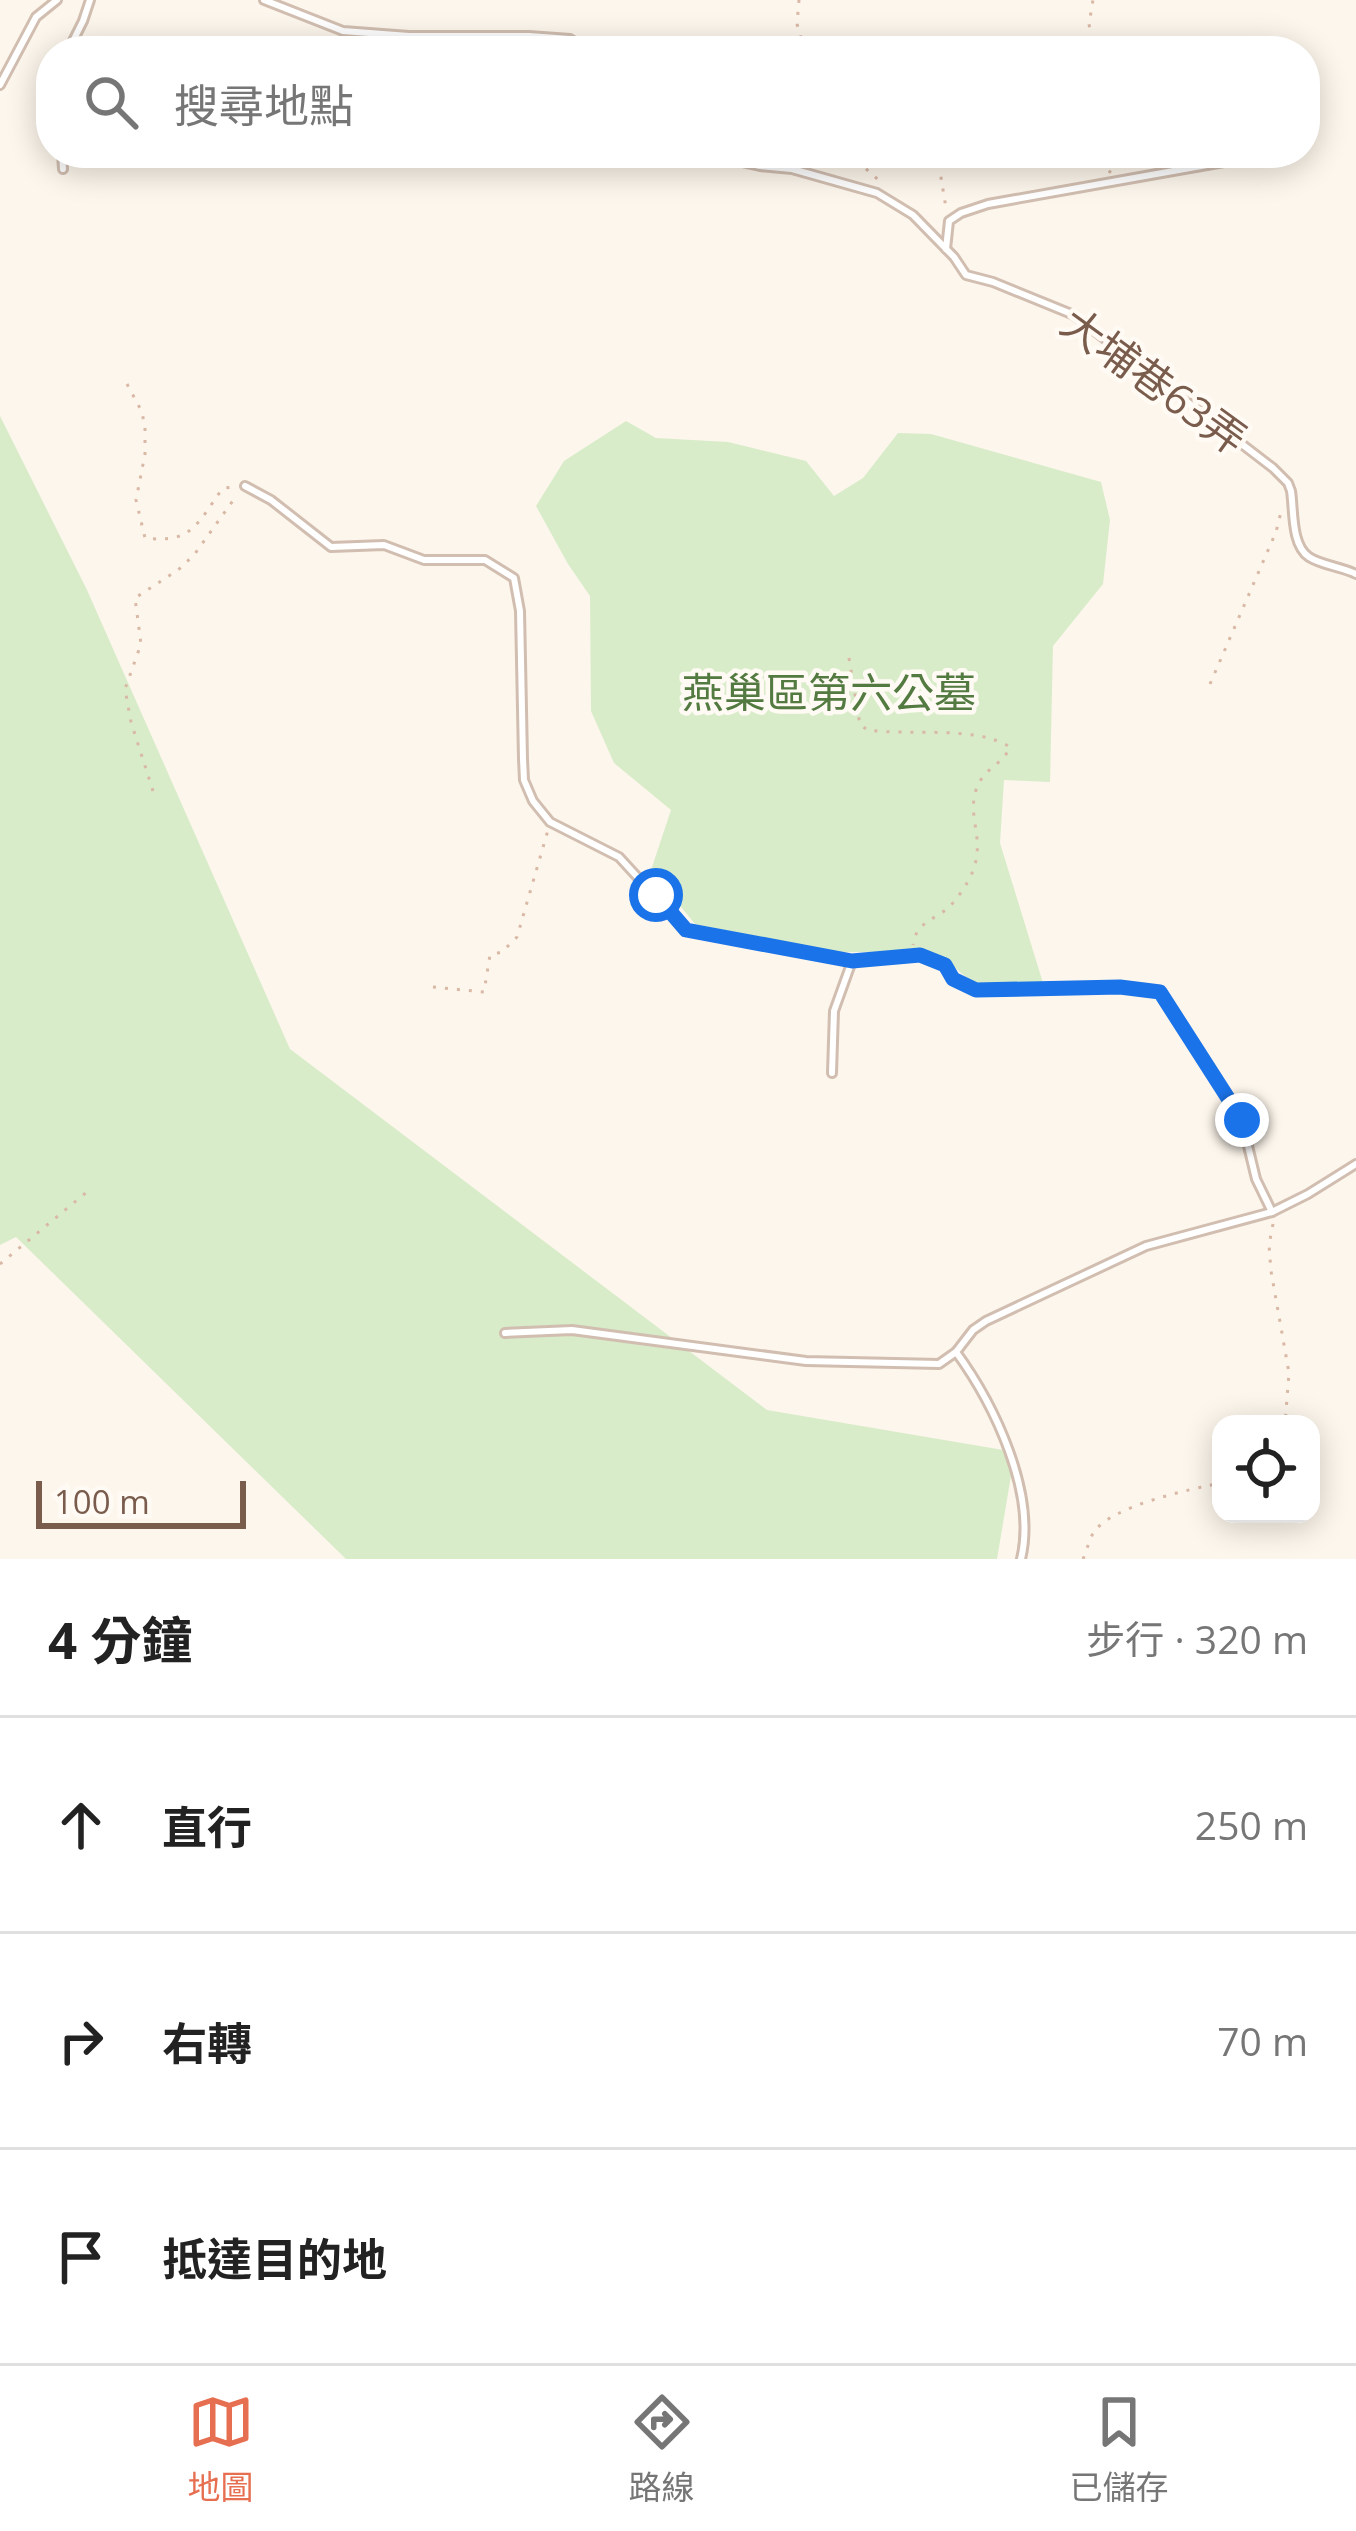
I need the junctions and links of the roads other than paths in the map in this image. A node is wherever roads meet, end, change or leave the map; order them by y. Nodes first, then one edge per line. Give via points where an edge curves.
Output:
1 (57, 0) edge
2 (90, 0) edge
3 (264, 0) edge
4 (76, 36) edge
5 (409, 36) edge
6 (409, 36) edge
7 (529, 36) edge
8 (0, 85) edge
9 (781, 168) edge
10 (1191, 168) edge
11 (946, 249) junction
12 (245, 486) road end
13 (1356, 574) edge
14 (852, 961) junction
15 (832, 1073) dead end
16 (1356, 1164) edge
17 (1273, 1212) junction
18 (506, 1333) dead end
19 (956, 1352) junction
20 (1021, 1559) edge

1 - 8 lane via 35,17
2 - 4 lane
3 - 6 lane via 343,31
5 - 7 lane
9 - 11 lane, 大埔巷63弄 via 877,193 913,214
10 - 11 lane via 988,204 949,221
11 - 13 lane, 大埔巷63弄 via 967,275 1073,315 1273,468 1288,483 1303,551
12 - 14 lane via 331,547 384,545 424,560 485,560 514,578 524,779 550,822 619,857 686,930
14 - 15 lane via 834,1010
14 - 17 lane via 920,955 976,990 1160,992 1242,1120
16 - 17 lane
17 - 19 lane via 1146,1246 986,1321
18 - 19 lane via 572,1330 806,1361 939,1364
19 - 20 lane via 1014,1459

